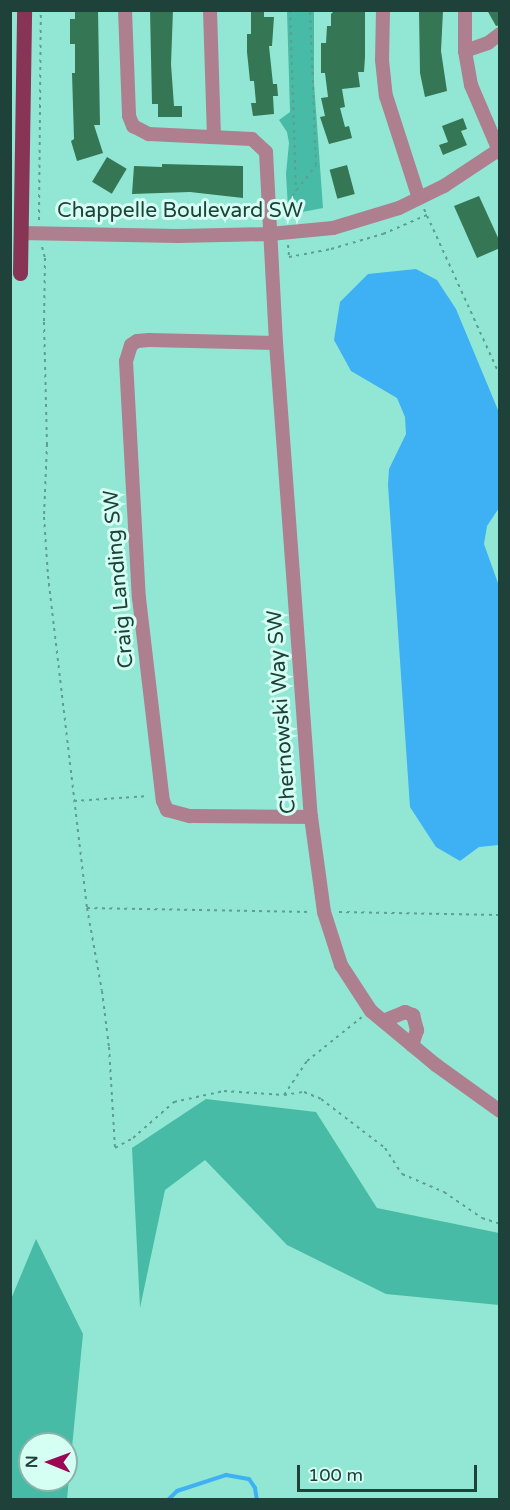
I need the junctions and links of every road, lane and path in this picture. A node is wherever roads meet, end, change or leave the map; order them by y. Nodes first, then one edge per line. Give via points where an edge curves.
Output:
1 (24, 10) edge
2 (41, 10) edge
3 (125, 10) edge
4 (210, 10) edge
5 (290, 10) edge
6 (310, 10) edge
7 (383, 10) edge
8 (465, 10) edge
9 (500, 34) edge
10 (465, 51) junction
11 (214, 136) junction
12 (499, 151) edge
13 (296, 191) junction
14 (419, 198) junction
15 (38, 212) dead end
16 (428, 215) junction
17 (21, 233) junction
18 (287, 233) junction
19 (270, 234) junction
20 (43, 254) dead end
21 (20, 273) dead end
22 (276, 343) junction
23 (500, 376) edge
24 (162, 795) junction
25 (74, 801) junction
26 (311, 817) junction
27 (87, 908) junction
28 (324, 912) junction
29 (500, 915) edge
30 (371, 1011) junction
31 (383, 1021) junction
32 (412, 1045) junction
33 (284, 1095) junction
34 (500, 1111) edge
35 (500, 1224) edge

1 - 17 main road
2 - 15 path
3 - 11 street, Chernowski Way SW via 129,116 134,126 149,134
4 - 11 street
5 - 13 path
6 - 13 path via 316,165
7 - 14 street via 386,96
8 - 10 street
9 - 10 street
10 - 12 street via 471,85
11 - 19 street, Chernowski Way SW via 252,139 266,152
12 - 14 street, Chappelle Boulevard SW
13 - 18 path via 292,196 294,208 286,217
14 - 16 path
14 - 18 street, Chappelle Boulevard SW via 361,221
16 - 18 path via 355,243 289,257
16 - 23 path
17 - 19 street, Chappelle Boulevard SW
17 - 21 main road
18 - 19 street, Chappelle Boulevard SW
19 - 22 street, Chernowski Way SW
20 - 25 path via 47,417 44,526
22 - 24 street, Craig Landing SW via 148,340 137,341 128,352 139,598
22 - 26 street, Chernowski Way SW
24 - 25 path
24 - 26 street via 167,810 175,814
25 - 27 path
26 - 28 street, Chernowski Way SW
27 - 28 path
27 - 33 path via 109,1047 115,1148 133,1138 174,1102 224,1091
28 - 29 path
28 - 30 street, Chernowski Way SW via 341,964
30 - 31 street, Chernowski Way SW
30 - 33 path via 307,1061
31 - 32 street, Chernowski Way SW
31 - 32 street via 399,1014 412,1015 417,1030
32 - 34 street, Chernowski Way SW
33 - 35 path via 304,1092 321,1100 385,1148 402,1173

